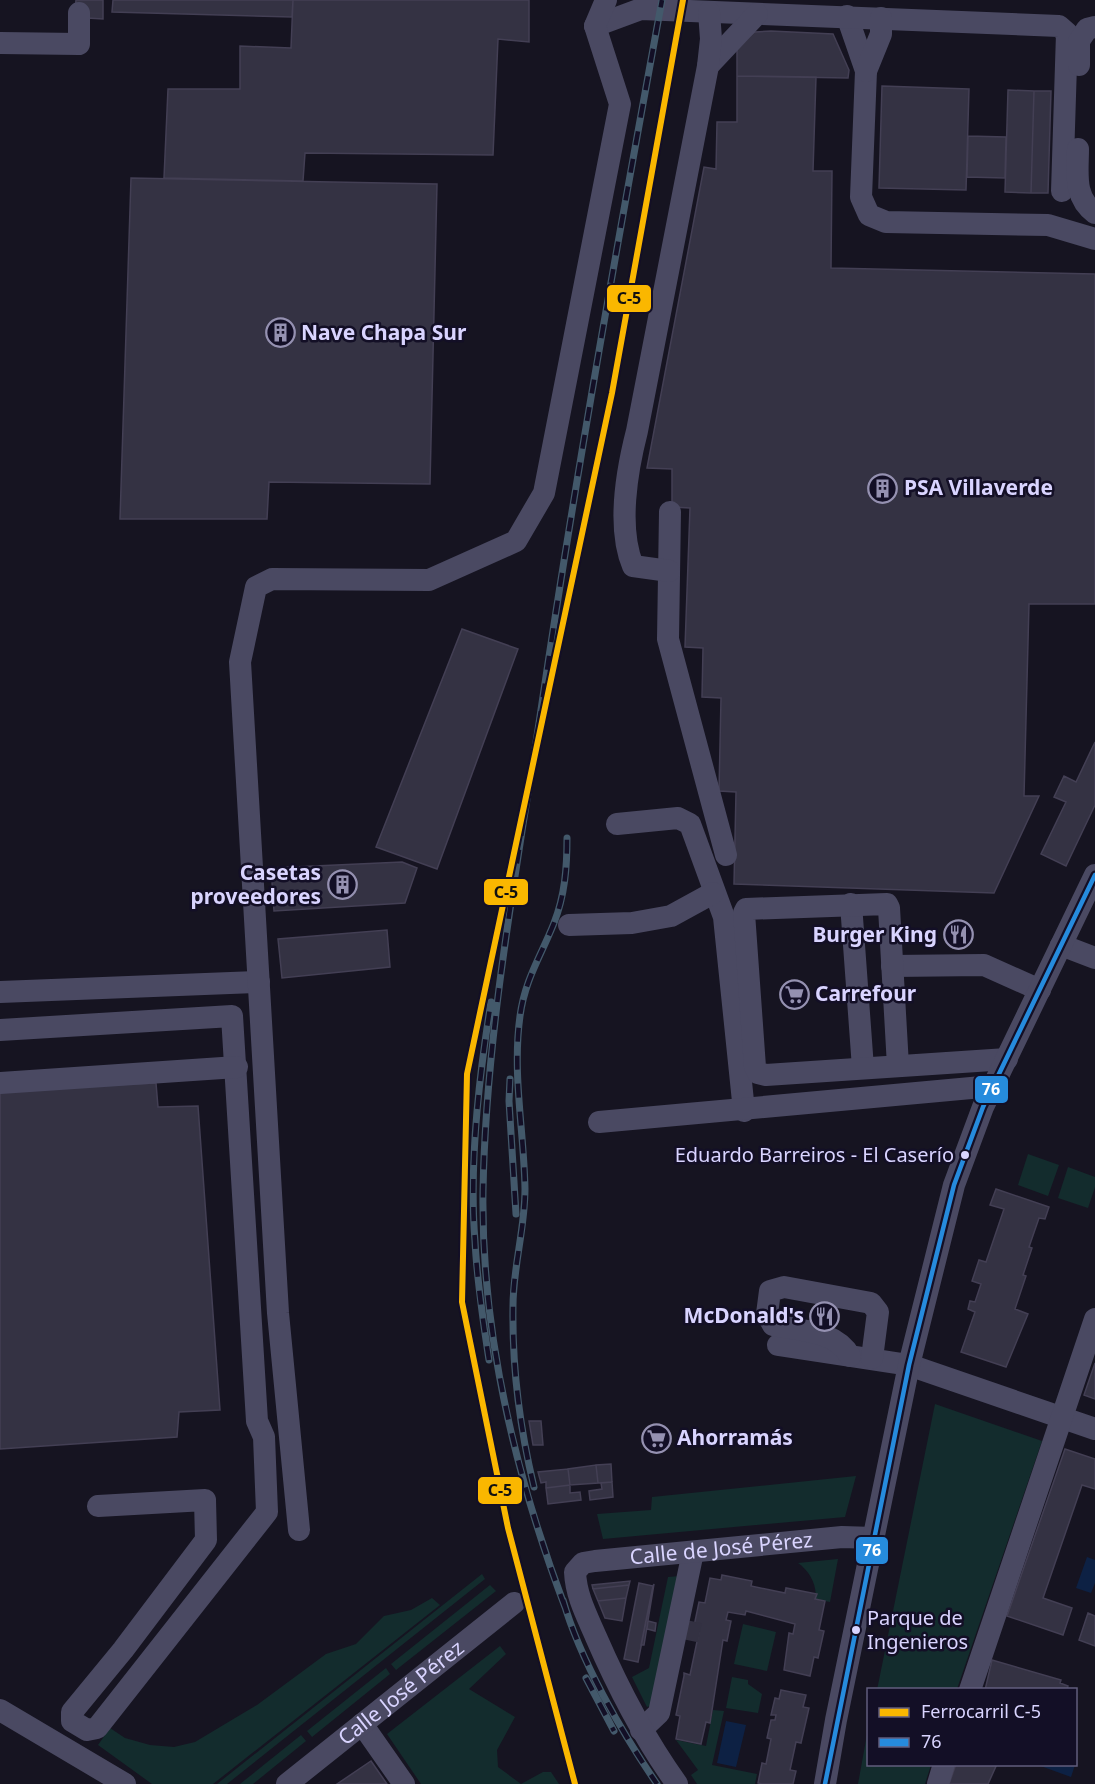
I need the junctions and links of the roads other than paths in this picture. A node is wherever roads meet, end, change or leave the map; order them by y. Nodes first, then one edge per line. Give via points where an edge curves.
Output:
1 (606, 0) edge
2 (709, 12) junction
3 (79, 13) dead end
4 (757, 14) junction
5 (847, 16) junction
6 (888, 25) junction
7 (595, 27) junction
8 (1095, 27) edge
9 (0, 43) edge
10 (708, 66) junction
11 (866, 70) junction
12 (1062, 191) dead end
13 (1095, 213) edge
14 (1095, 239) edge
15 (670, 512) dead end
16 (669, 571) junction
17 (616, 824) dead end
18 (726, 855) dead end
19 (1095, 874) edge
20 (713, 893) junction
21 (852, 904) junction
22 (569, 925) dead end
23 (1061, 945) junction
24 (1095, 958) edge
25 (892, 966) junction
26 (259, 982) junction
27 (1040, 990) junction
28 (0, 992) edge
29 (0, 1030) edge
30 (1007, 1059) junction
31 (898, 1066) junction
32 (237, 1067) junction
33 (863, 1068) junction
34 (0, 1083) edge
35 (993, 1086) junction
36 (744, 1111) junction
37 (599, 1122) dead end
38 (1095, 1319) edge
39 (778, 1345) dead end
40 (861, 1357) junction
41 (909, 1365) junction
42 (1064, 1418) junction
43 (1095, 1429) edge
44 (98, 1506) dead end
45 (299, 1530) dead end
46 (874, 1538) junction
47 (699, 1551) junction
48 (514, 1603) dead end
49 (680, 1674) dead end
50 (970, 1688) edge
51 (0, 1710) edge
52 (0, 1723) edge
53 (362, 1724) junction
54 (641, 1730) junction
55 (944, 1766) edge
56 (96, 1784) edge
57 (125, 1784) edge
58 (287, 1784) edge
59 (404, 1784) edge
60 (677, 1784) edge
61 (825, 1784) edge
62 (938, 1784) edge

1 - 7 street
2 - 4 street
2 - 7 street via 641,9
2 - 10 street
3 - 9 street via 79,44
4 - 5 street
4 - 10 street
5 - 6 street
5 - 11 street
6 - 11 street
6 - 12 street via 1059,26 1067,33
7 - 26 street via 620,104 544,493 516,541 429,580 272,579 256,587 240,662
8 - 13 street via 1087,29 1079,41 1078,189 1086,206
10 - 16 street via 628,466 628,555 633,566
11 - 14 street via 861,197 869,215 886,222 1048,225
15 - 16 street
16 - 18 street via 669,639
17 - 20 street via 678,818 690,824
19 - 23 street
20 - 22 street via 671,916 632,923
20 - 36 street via 724,917
21 - 25 street via 887,904
21 - 33 street
21 - 33 street via 746,909 744,913 758,1072 766,1075
23 - 24 street
23 - 27 street
25 - 27 street via 984,965
25 - 31 street
26 - 28 street
26 - 45 street via 278,1313
27 - 30 street
29 - 32 street via 232,1016
30 - 31 street
30 - 35 street
31 - 33 street
32 - 34 street
32 - 44 street via 257,1421 264,1437 267,1512 97,1728 87,1730 72,1721 72,1712 206,1540 205,1500
35 - 36 street
35 - 41 street via 954,1185
36 - 37 street
38 - 42 street
39 - 40 street
40 - 40 street via 878,1312 871,1303 784,1287 770,1291 767,1314 773,1325 834,1338
40 - 41 street
41 - 42 street
41 - 46 street
42 - 43 street
42 - 50 street
46 - 47 street, Calle de José Pérez via 842,1537
46 - 61 street
47 - 49 street
47 - 54 street via 659,1713
47 - 54 street, Calle de José Pérez via 583,1563 575,1572 576,1589
48 - 53 street, Calle José Pérez
51 - 57 street
52 - 56 street
53 - 58 street, Calle José Pérez
53 - 59 street
54 - 60 street
55 - 62 street

